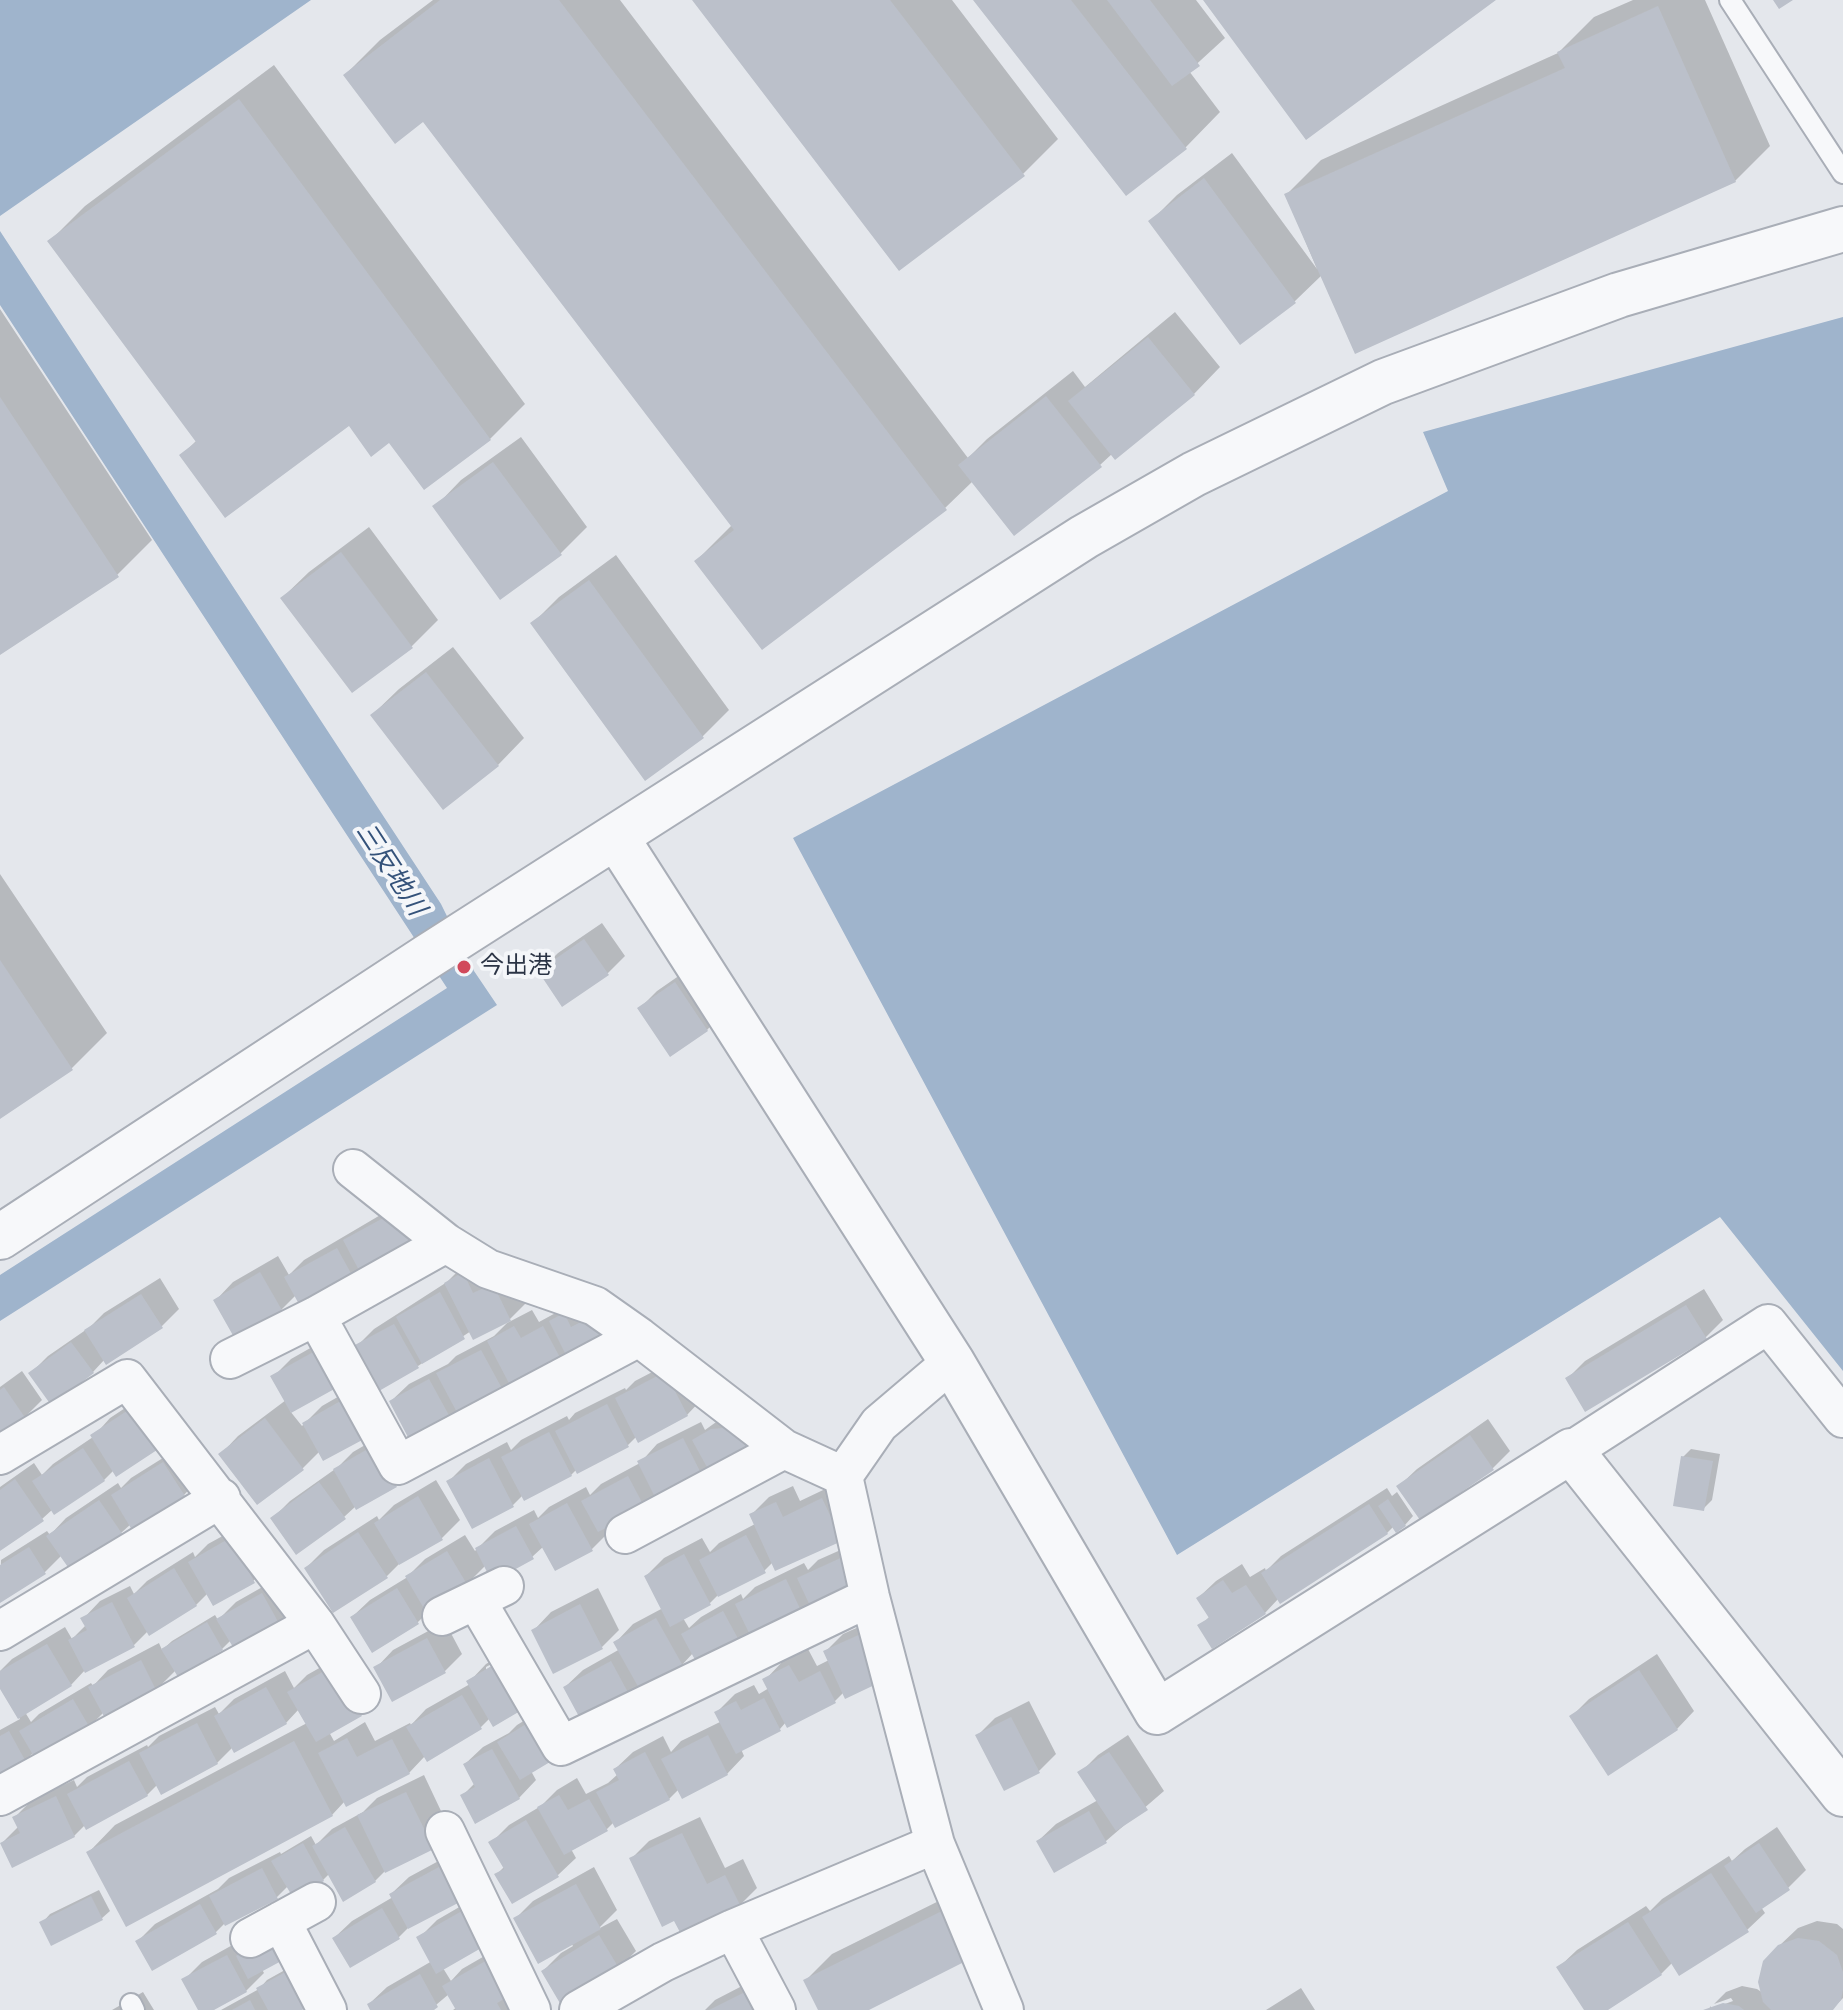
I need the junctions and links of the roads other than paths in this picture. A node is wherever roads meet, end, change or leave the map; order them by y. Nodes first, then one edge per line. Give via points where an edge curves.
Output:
1 (1730, 0) edge
2 (1843, 173) edge
3 (1843, 229) edge
4 (616, 837) junction
5 (353, 1169) dead end
6 (0, 1237) edge
7 (446, 1243) junction
8 (316, 1316) junction
9 (639, 1337) junction
10 (230, 1359) dead end
11 (952, 1362) junction
12 (1843, 1418) edge
13 (784, 1449) junction
14 (1571, 1451) junction
15 (0, 1455) edge
16 (843, 1476) junction
17 (221, 1498) junction
18 (625, 1534) dead end
19 (870, 1597) junction
20 (442, 1616) dead end
21 (315, 1624) junction
22 (0, 1631) edge
23 (361, 1694) dead end
24 (1843, 1794) edge
25 (0, 1796) edge
26 (445, 1831) dead end
27 (935, 1844) junction
28 (316, 1902) dead end
29 (733, 1929) junction
30 (327, 2010) edge
31 (531, 2010) edge
32 (579, 2010) edge
33 (776, 2010) edge
34 (1004, 2010) edge

1 - 2 lane
3 - 4 street via 1619,295 1383,382 1194,474 1084,537
4 - 6 street
4 - 11 street
5 - 7 street
7 - 8 street
7 - 9 street via 488,1269 595,1306
8 - 9 street via 398,1465
8 - 10 street
9 - 13 street
11 - 14 street via 1157,1712
11 - 16 street via 879,1424
12 - 14 street via 1768,1324
13 - 16 street
13 - 18 street
14 - 24 street
15 - 17 street via 127,1379
16 - 19 street
17 - 21 street
17 - 22 street
19 - 20 street via 561,1746 490,1593
19 - 27 street
21 - 23 street
21 - 25 street
26 - 31 street
27 - 29 street
27 - 34 street
28 - 30 street via 266,1930
29 - 32 street
29 - 33 street

